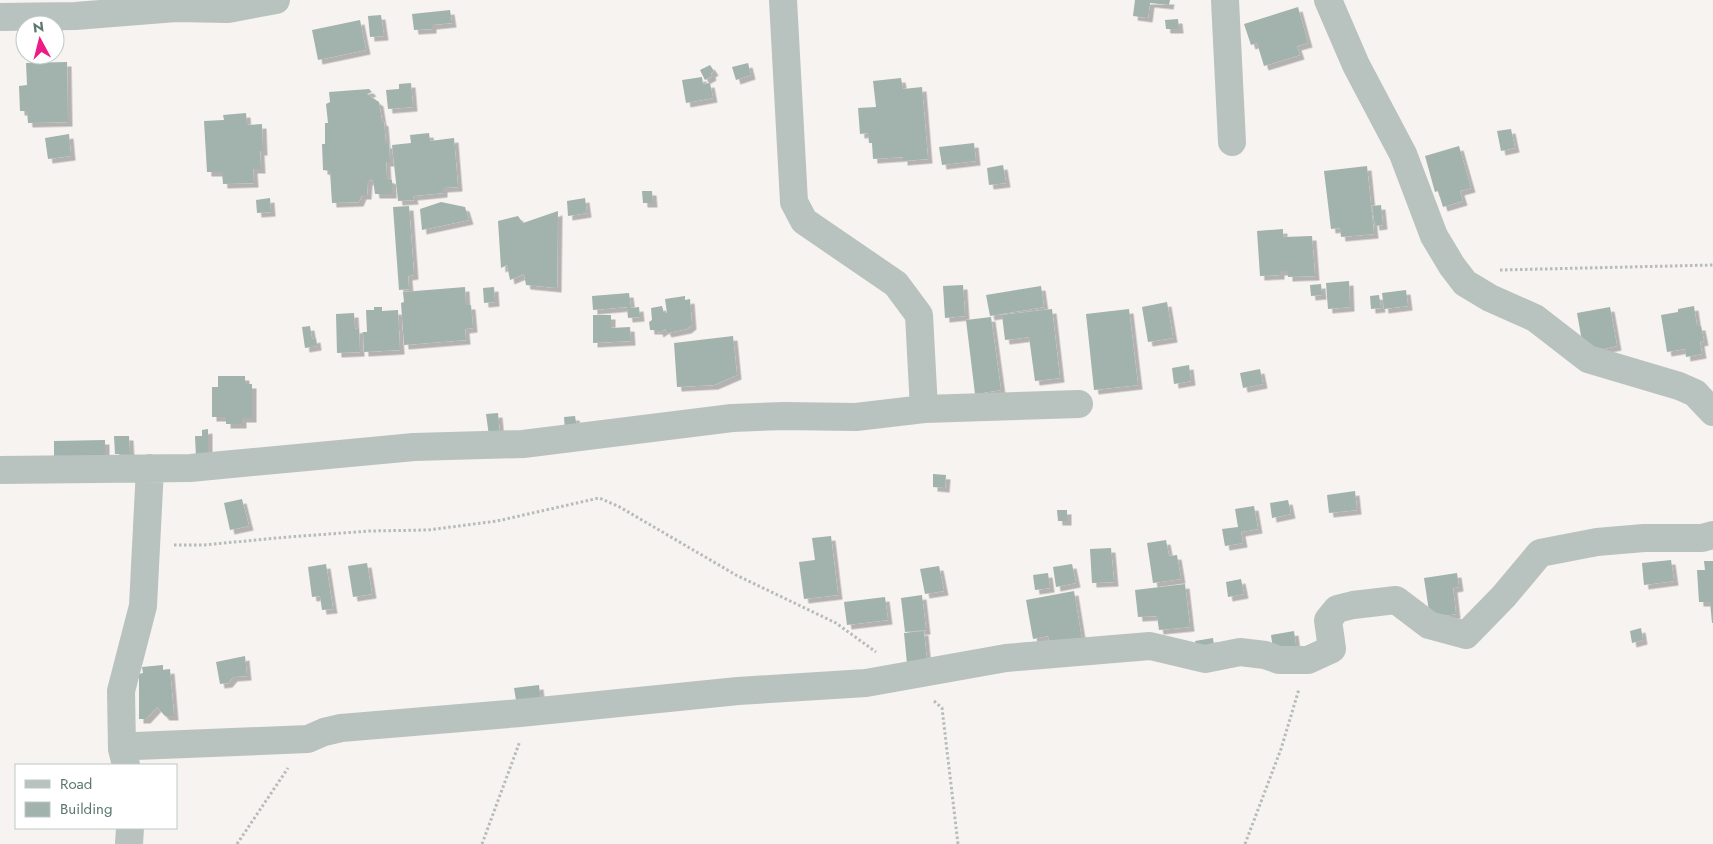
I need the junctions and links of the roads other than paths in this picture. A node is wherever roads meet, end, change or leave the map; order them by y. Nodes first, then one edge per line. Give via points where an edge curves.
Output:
1 (276, 0) edge
2 (783, 0) edge
3 (1224, 0) edge
4 (1328, 0) edge
5 (0, 18) edge
6 (1232, 142) dead end
7 (1079, 404) dead end
8 (924, 410) junction
9 (1713, 412) edge
10 (150, 468) junction
11 (0, 470) edge
12 (1713, 535) edge
13 (124, 757) edge
14 (130, 829) edge
15 (129, 844) edge

1 - 5 street via 228,9 176,8
2 - 8 street via 794,202 804,221 896,284 919,315
3 - 6 street
4 - 9 street via 1356,64 1403,154 1434,236 1465,283 1535,318 1588,359 1679,386 1695,393
7 - 8 street
8 - 10 street via 856,417 732,418 523,444 414,447 190,468
10 - 11 street
10 - 13 street via 143,606 121,691
12 - 13 street via 1597,542 1540,553 1466,635 1429,625 1396,600 1337,609 1328,620 1332,649 1308,660 1279,660 1240,652 1205,659 1150,646 1006,658 866,683 738,691 340,728 308,739 136,746
14 - 15 street

